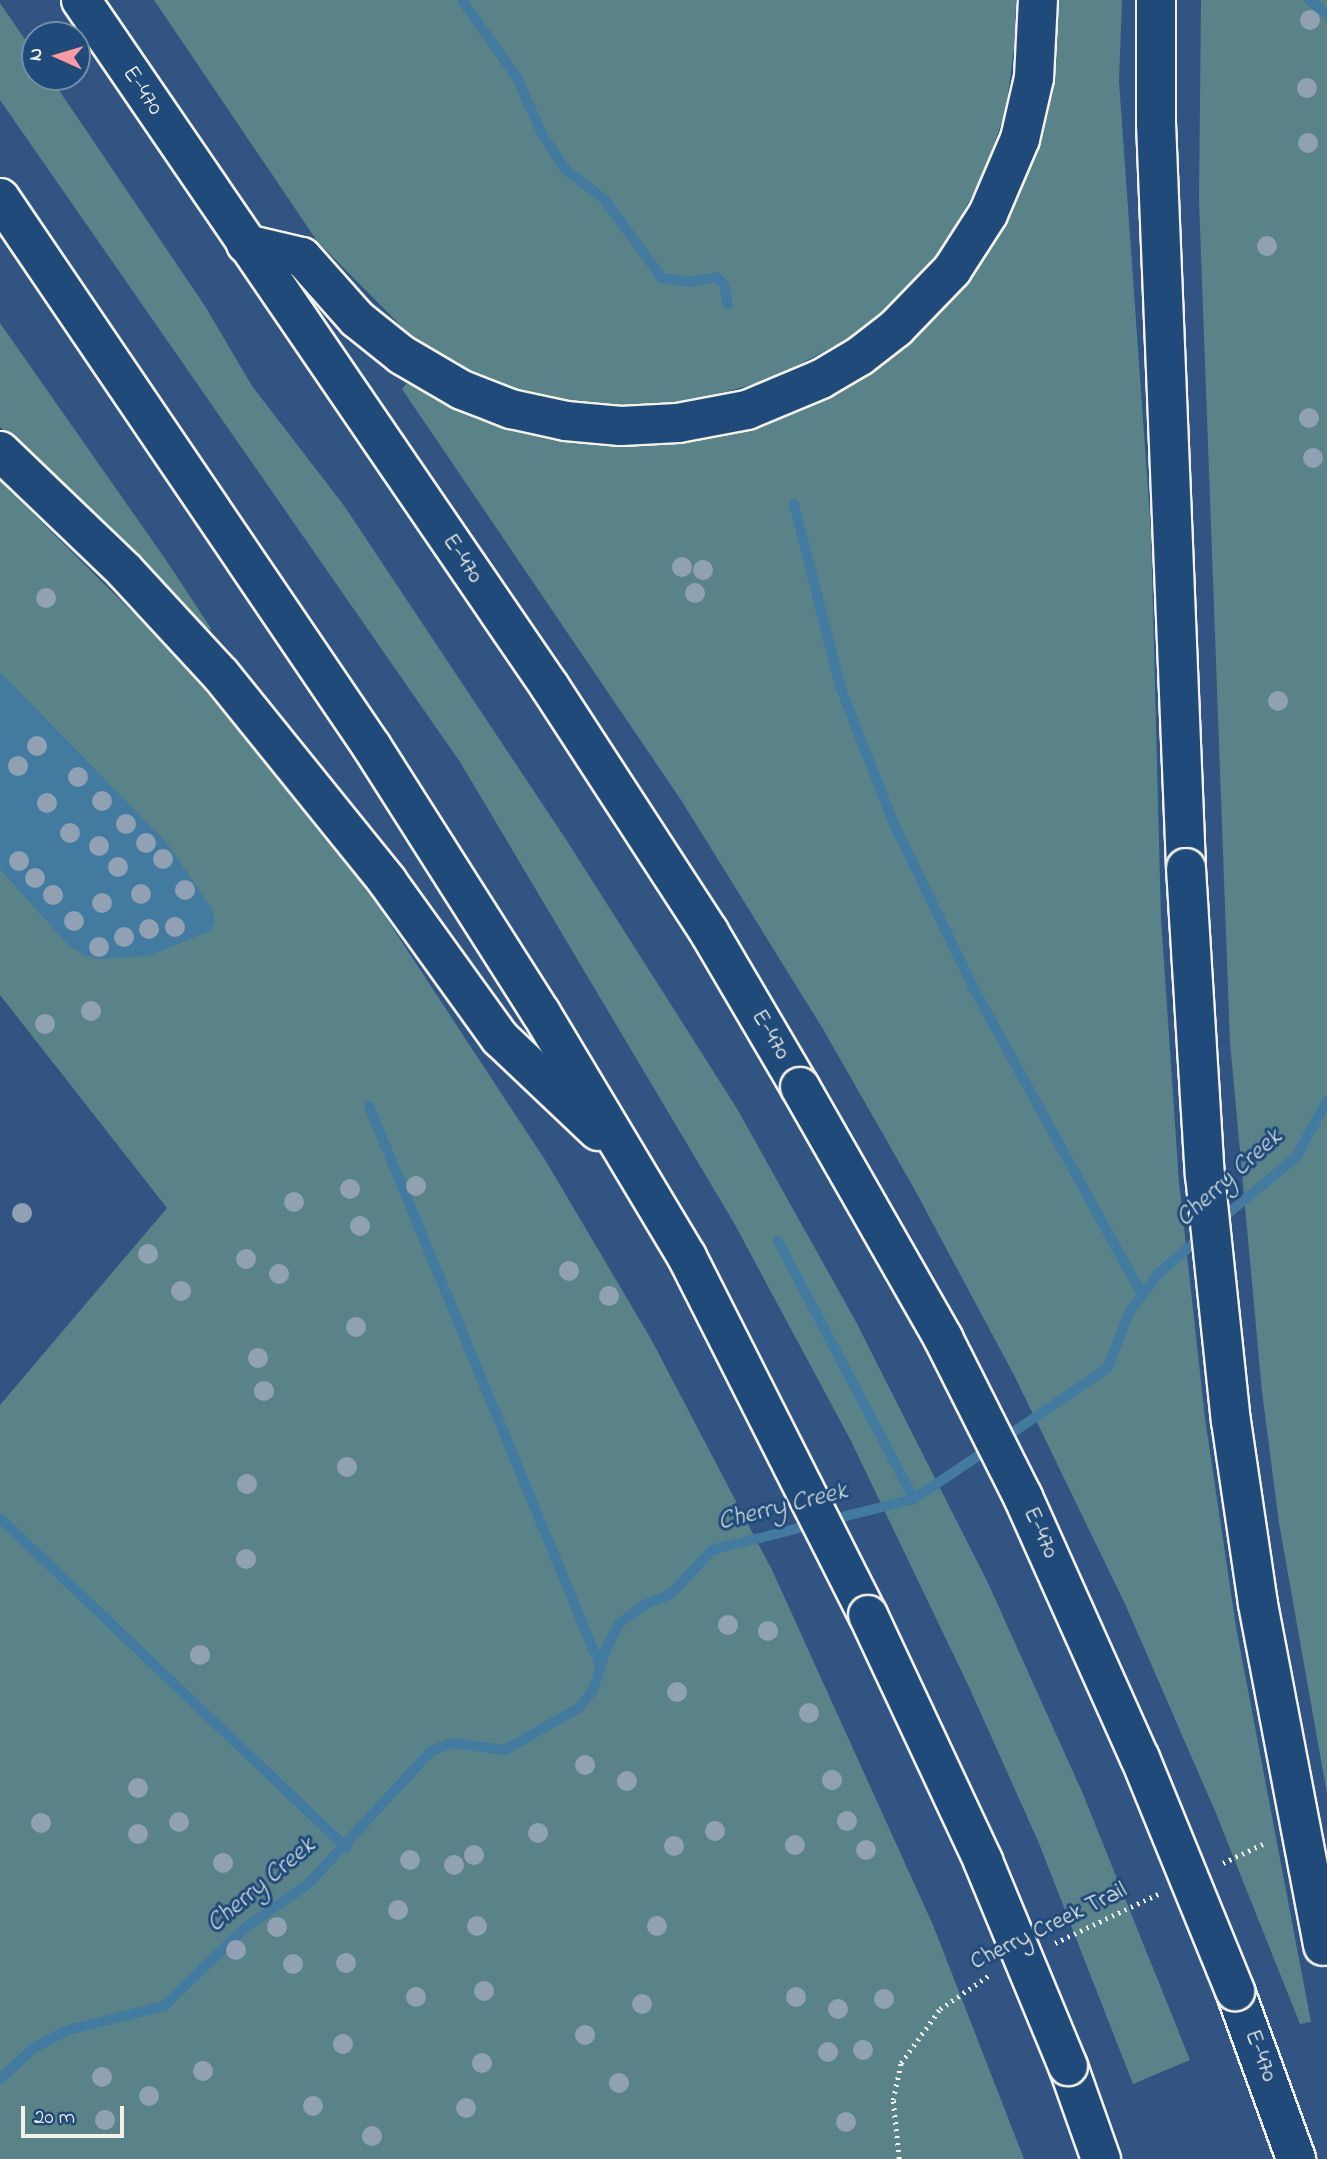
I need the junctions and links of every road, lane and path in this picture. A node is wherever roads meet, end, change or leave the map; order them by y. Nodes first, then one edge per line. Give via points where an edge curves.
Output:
1 (81, 0) edge
2 (1038, 0) edge
3 (1156, 0) edge
4 (0, 198) edge
5 (246, 243) junction
6 (0, 451) edge
7 (635, 1167) junction
8 (1275, 1838) dead end
9 (1217, 1866) dead end
10 (1168, 1889) dead end
11 (1049, 1946) dead end
12 (1325, 1956) edge
13 (1002, 1969) dead end
14 (899, 2159) edge
15 (1101, 2159) edge
16 (1296, 2159) edge

1 - 5 highway, E-470
2 - 5 highway via 1034,78 1020,139 988,214 952,270 896,328 860,356 821,379 747,410 641,426 566,421 511,409 461,390 402,355 357,319 302,257
3 - 12 highway, bridge via 1156,123 1186,868 1204,1163 1232,1433 1277,1711
4 - 7 highway via 372,747
5 - 16 highway, E-470, bridge via 633,814 800,1087 943,1338 1023,1497 1135,1746 1235,1991
6 - 7 highway via 124,570 227,682 387,881 500,1038
7 - 15 highway, bridge via 811,1496 983,1861 1068,2066
8 - 9 path
10 - 11 path, Cherry Creek Trail
13 - 14 path, Cherry Creek Trail via 954,1997 906,2052 893,2100

